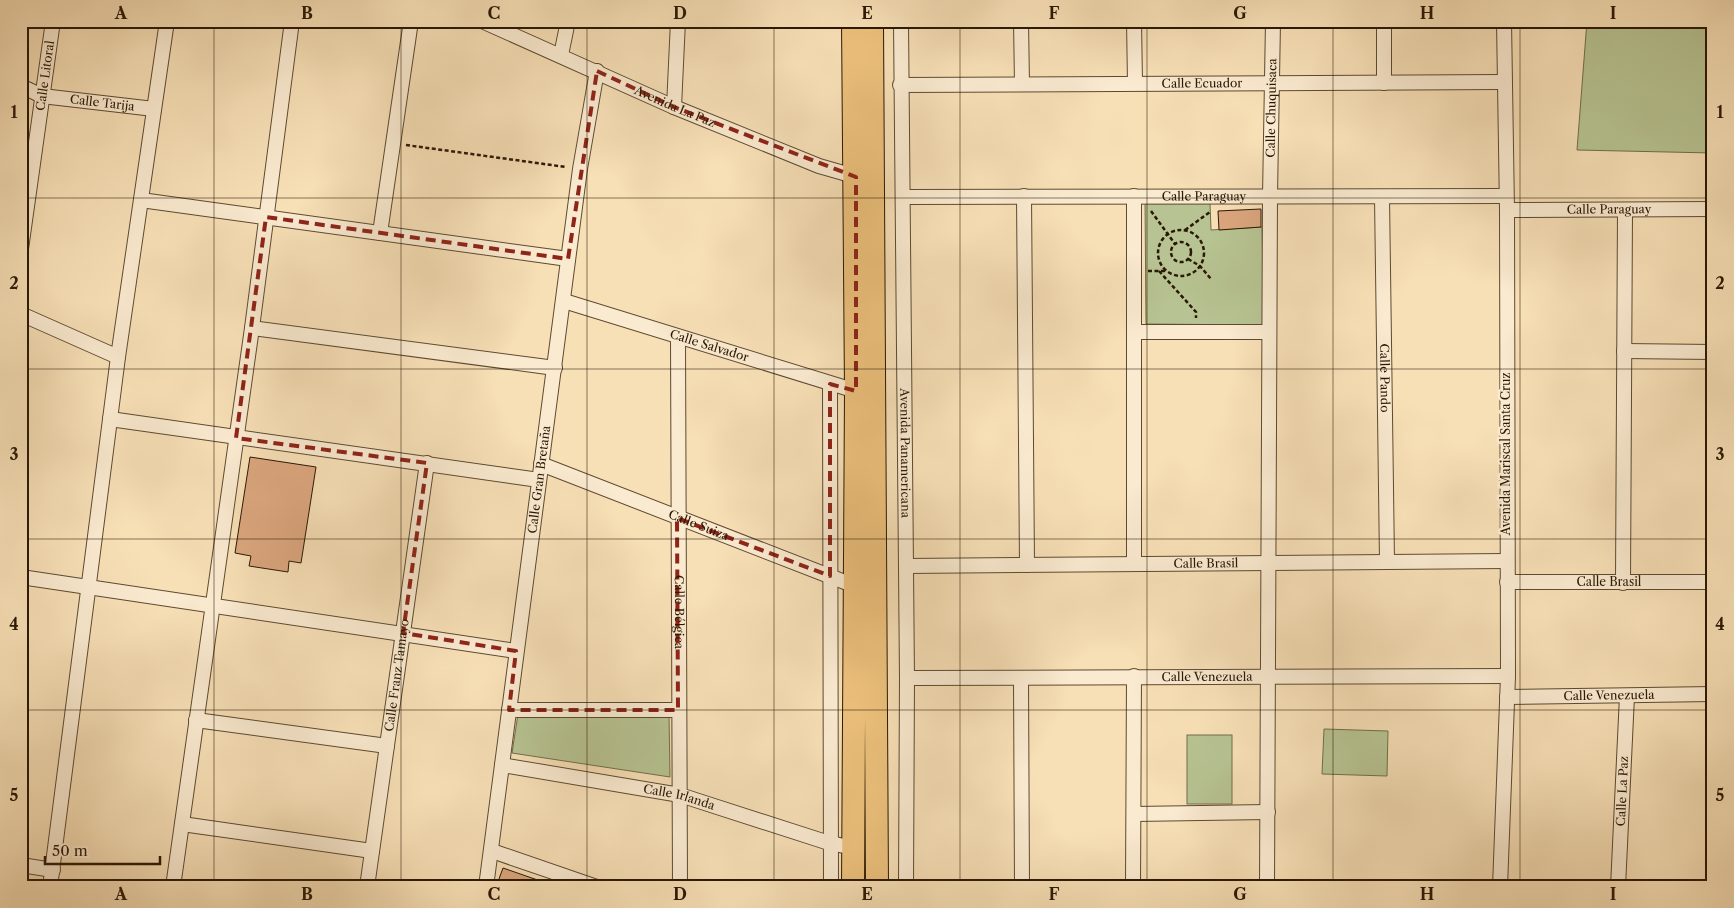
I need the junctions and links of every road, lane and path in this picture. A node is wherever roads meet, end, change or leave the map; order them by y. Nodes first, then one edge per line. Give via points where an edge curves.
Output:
1 (53, 21) edge
2 (167, 21) edge
3 (292, 21) edge
4 (410, 21) edge
5 (482, 21) edge
6 (568, 21) edge
7 (678, 21) edge
8 (853, 21) edge
9 (872, 21) edge
10 (901, 21) edge
11 (1022, 21) edge
12 (1134, 21) edge
13 (1272, 21) edge
14 (1384, 21) edge
15 (1504, 21) edge
16 (561, 55) junction
17 (597, 71) junction
18 (1503, 82) junction
19 (1135, 83) junction
20 (1272, 83) junction
21 (1384, 83) junction
22 (1022, 84) junction
23 (900, 85) junction
24 (21, 86) edge
25 (42, 96) junction
26 (674, 107) junction
27 (154, 109) junction
28 (394, 144) junction
29 (580, 168) junction
30 (864, 178) junction
31 (1024, 196) junction
32 (1134, 196) junction
33 (1270, 196) junction
34 (1382, 196) junction
35 (903, 197) junction
36 (141, 200) junction
37 (1506, 203) junction
38 (1149, 208) dead end
39 (1713, 209) edge
40 (1625, 210) junction
41 (1210, 212) dead end
42 (266, 217) junction
43 (1185, 230) junction
44 (380, 233) junction
45 (1167, 234) junction
46 (1175, 244) junction
47 (21, 249) edge
48 (568, 259) junction
49 (1188, 259) junction
50 (1200, 266) junction
51 (1146, 271) dead end
52 (1159, 271) junction
53 (1166, 271) junction
54 (1211, 279) dead end
55 (564, 301) junction
56 (21, 314) edge
57 (1196, 324) dead end
58 (252, 328) junction
59 (1134, 332) junction
60 (1269, 332) junction
61 (678, 338) junction
62 (1624, 351) junction
63 (1713, 352) edge
64 (118, 357) junction
65 (555, 368) junction
66 (830, 384) junction
67 (856, 391) junction
68 (110, 419) junction
69 (236, 438) junction
70 (427, 464) junction
71 (541, 464) junction
72 (539, 480) junction
73 (677, 518) junction
74 (1387, 561) junction
75 (1506, 561) junction
76 (1134, 562) junction
77 (1269, 562) junction
78 (1027, 565) junction
79 (906, 566) junction
80 (830, 576) junction
81 (21, 577) edge
82 (1507, 582) junction
83 (1713, 582) edge
84 (1622, 583) junction
85 (855, 586) junction
86 (90, 588) junction
87 (212, 607) junction
88 (403, 634) junction
89 (516, 651) junction
90 (1134, 676) junction
91 (1508, 676) junction
92 (907, 678) junction
93 (1021, 678) junction
94 (1269, 678) junction
95 (1713, 694) edge
96 (1627, 696) junction
97 (1507, 697) junction
98 (509, 710) junction
99 (678, 710) junction
100 (196, 720) junction
101 (387, 746) junction
102 (502, 765) junction
103 (680, 795) junction
104 (1268, 812) junction
105 (1134, 814) junction
106 (182, 824) junction
107 (831, 843) junction
108 (853, 848) junction
109 (372, 851) junction
110 (492, 851) junction
111 (21, 865) edge
112 (53, 870) junction
113 (50, 887) edge
114 (173, 887) edge
115 (367, 887) edge
116 (486, 887) edge
117 (597, 887) edge
118 (680, 887) edge
119 (831, 887) edge
120 (853, 887) edge
121 (877, 887) edge
122 (906, 887) edge
123 (1022, 887) edge
124 (1133, 887) edge
125 (1267, 887) edge
126 (1500, 887) edge
127 (1618, 887) edge

1 - 25 street, Calle Litoral
2 - 27 street
3 - 42 street
4 - 28 street
5 - 16 street, Avenida La Paz
6 - 16 street
7 - 26 street
8 - 30 highway
9 - 30 highway
10 - 23 street, Avenida Panamericana
11 - 22 street
12 - 19 street
13 - 20 street, Calle Chuquisaca
14 - 21 street
15 - 18 street, Avenida Mariscal Santa Cruz
16 - 17 street, Avenida La Paz
17 - 26 street, Avenida La Paz
17 - 29 street, Calle Gran Bretaña
18 - 21 street, Calle Ecuador
18 - 37 street, Avenida Mariscal Santa Cruz
19 - 20 street, Calle Ecuador
19 - 22 street, Calle Ecuador
20 - 21 street, Calle Ecuador
20 - 33 street, Calle Chuquisaca
22 - 23 street, Calle Ecuador
23 - 35 street, Avenida Panamericana
24 - 25 street, Calle Tarija
25 - 27 street, Calle Tarija
25 - 47 street, Calle Litoral
26 - 30 street, Avenida La Paz via 819,166
27 - 36 street
28 - 29 path
28 - 44 street
29 - 48 street, Calle Gran Bretaña
30 - 67 highway
30 - 121 highway
31 - 32 street, Calle Paraguay
31 - 35 street, Calle Paraguay
31 - 78 street
32 - 33 street, Calle Paraguay
32 - 59 street
33 - 34 street, Calle Paraguay
33 - 60 street, Calle Chuquisaca
34 - 37 street, Calle Paraguay
34 - 74 street, Calle Pando
35 - 79 street, Avenida Panamericana
36 - 42 street
36 - 64 street
37 - 40 street, Calle Paraguay
37 - 75 street, Avenida Mariscal Santa Cruz
38 - 45 path
39 - 40 street, Calle Paraguay
40 - 62 street
41 - 43 path
42 - 44 street
42 - 58 street
43 - 45 path
43 - 50 path via 1202,244
44 - 48 street
45 - 46 path
45 - 53 path via 1158,250 1158,258
46 - 49 path via 1188,245 1191,253
46 - 49 path via 1171,253 1174,260 1183,262
48 - 55 street, Calle Gran Bretaña
49 - 50 path
50 - 53 path via 1188,275 1173,275
50 - 54 path
51 - 52 path
52 - 53 path
52 - 57 path via 1196,312
55 - 61 street, Calle Salvador
55 - 65 street, Calle Gran Bretaña
56 - 64 street
58 - 65 street
58 - 69 street
59 - 60 street
59 - 76 street
60 - 77 street, Calle Chuquisaca
61 - 66 street, Calle Salvador
61 - 73 street, Calle Bélgica
62 - 63 street
62 - 84 street
64 - 68 street
65 - 71 street, Calle Gran Bretaña
66 - 67 street, Calle Salvador
66 - 80 street
67 - 85 highway
68 - 69 street
68 - 86 street
69 - 70 street
69 - 87 street
70 - 72 street
70 - 88 street, Calle Franz Tamayo
71 - 72 street, Calle Gran Bretaña
71 - 73 street, Calle Suiza
72 - 89 street, Calle Gran Bretaña
73 - 80 street, Calle Suiza
73 - 99 street, Calle Bélgica
74 - 75 street, Calle Brasil
74 - 77 street, Calle Brasil
75 - 82 street, Avenida Mariscal Santa Cruz
76 - 77 street, Calle Brasil
76 - 78 street, Calle Brasil
77 - 94 street, Calle Chuquisaca
78 - 79 street, Calle Brasil
79 - 92 street, Avenida Panamericana
80 - 85 street, Calle Suiza
80 - 107 street
81 - 86 street
82 - 84 street, Calle Brasil
82 - 91 street, Avenida Mariscal Santa Cruz
83 - 84 street, Calle Brasil
85 - 108 highway
86 - 87 street
86 - 112 street
87 - 88 street
87 - 100 street
88 - 89 street
88 - 101 street, Calle Franz Tamayo
89 - 98 street, Calle Gran Bretaña
90 - 93 street, Calle Venezuela
90 - 94 street, Calle Venezuela
90 - 105 street
91 - 94 street, Calle Venezuela
91 - 97 street, Avenida Mariscal Santa Cruz
92 - 93 street, Calle Venezuela
92 - 122 street, Avenida Panamericana
93 - 123 street
94 - 104 street, Calle Chuquisaca
95 - 96 street, Calle Venezuela
96 - 97 street, Calle Venezuela
96 - 127 street, Calle La Paz
97 - 126 street, Avenida Mariscal Santa Cruz
98 - 99 street
98 - 102 street, Calle Gran Bretaña
99 - 103 street, Calle Bélgica
100 - 101 street
100 - 106 street
101 - 109 street, Calle Franz Tamayo
102 - 103 street, Calle Irlanda
102 - 110 street, Calle Gran Bretaña
103 - 107 street, Calle Irlanda
103 - 118 street, Calle Bélgica
104 - 105 street
104 - 125 street, Calle Chuquisaca
105 - 124 street
106 - 109 street
106 - 114 street
107 - 108 street, Calle Irlanda
107 - 119 street
108 - 120 highway
109 - 115 street, Calle Franz Tamayo
110 - 116 street, Calle Gran Bretaña
110 - 117 street
111 - 112 street
112 - 113 street

